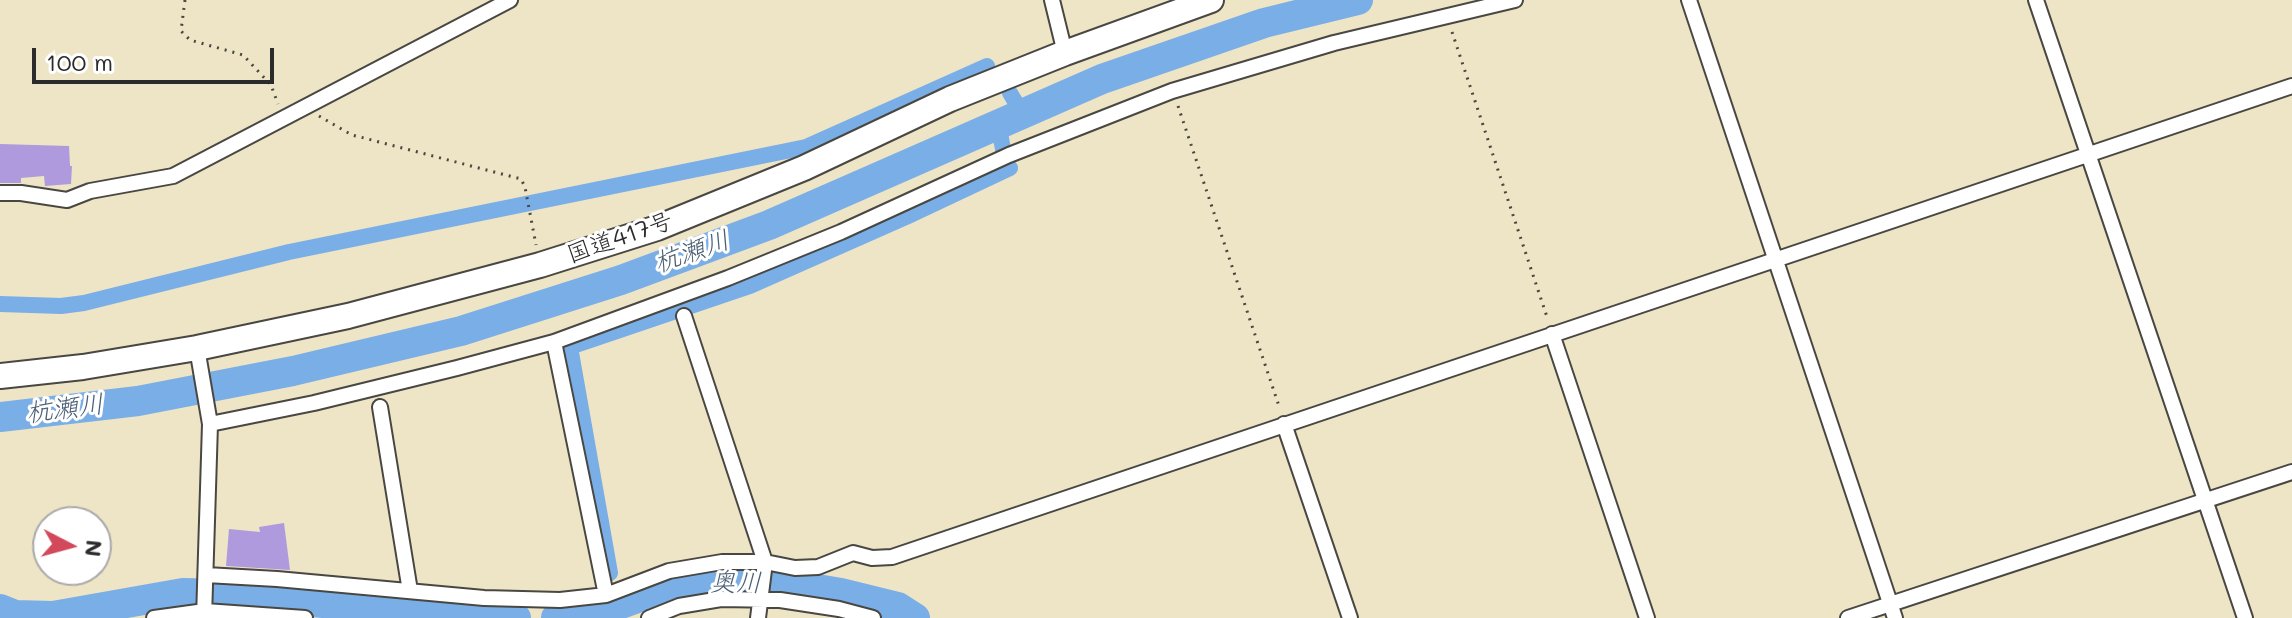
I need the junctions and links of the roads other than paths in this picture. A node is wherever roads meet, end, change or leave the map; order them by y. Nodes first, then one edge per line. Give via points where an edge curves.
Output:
1 (510, 0) edge
2 (1052, 0) edge
3 (1211, 0) edge
4 (1515, 0) edge
5 (1689, 0) edge
6 (2036, 0) edge
7 (1065, 53) junction
8 (2292, 86) edge
9 (2088, 153) junction
10 (0, 193) edge
11 (1776, 259) junction
12 (684, 316) dead end
13 (1552, 334) junction
14 (554, 342) junction
15 (198, 352) junction
16 (0, 376) edge
17 (380, 407) dead end
18 (210, 420) junction
19 (1284, 424) junction
20 (2292, 472) edge
21 (2205, 501) junction
22 (765, 562) junction
23 (206, 575) junction
24 (410, 591) junction
25 (606, 595) junction
26 (761, 597) junction
27 (1893, 611) edge
28 (205, 612) edge
29 (154, 618) edge
30 (305, 618) edge
31 (649, 618) edge
32 (758, 618) edge
33 (873, 618) edge
34 (1350, 618) edge
35 (1647, 618) edge
36 (1848, 618) edge
37 (2245, 618) edge

1 - 10 street via 173,176 67,200
2 - 7 street
3 - 7 highway, 国道417号
4 - 14 street via 1334,43 1172,91 1009,155 728,278
5 - 11 street
6 - 9 street
7 - 15 highway, 国道417号 via 657,228 540,265
8 - 9 street
9 - 11 street
9 - 21 street
11 - 13 street
11 - 27 street
12 - 22 street
13 - 19 street
13 - 35 street
14 - 18 street via 343,396
14 - 25 street
15 - 16 highway, 国道417号
15 - 18 street
17 - 24 street
18 - 23 street
19 - 22 street via 892,557 853,553 818,567 795,568
19 - 34 street
20 - 21 street
21 - 27 street
21 - 37 street
22 - 25 street via 722,562 669,571
22 - 26 street
23 - 24 street
23 - 28 street
24 - 25 street via 560,600
26 - 31 street via 679,606
26 - 32 street
26 - 33 street
27 - 36 street
28 - 29 street
28 - 30 street

